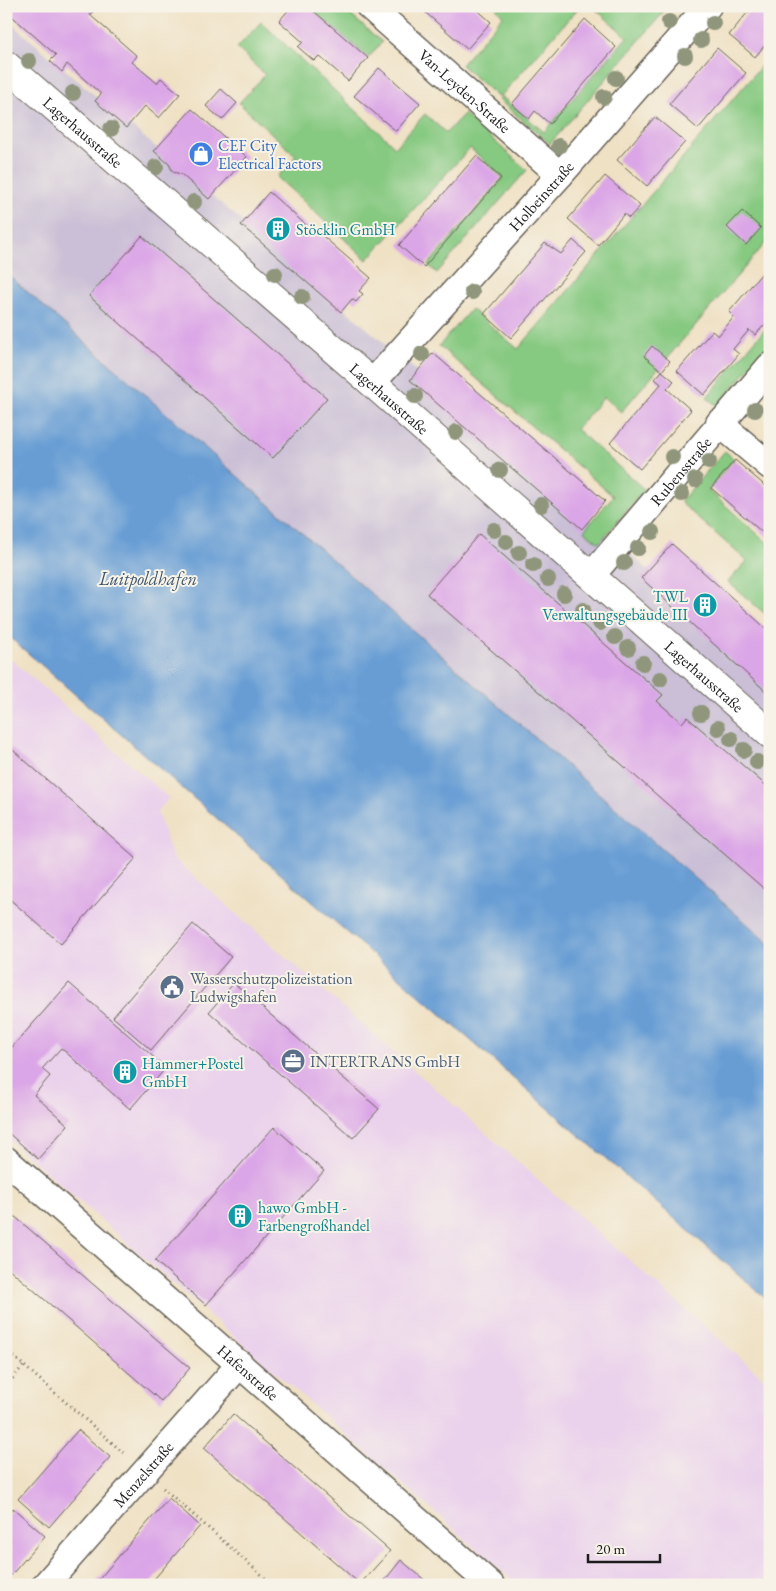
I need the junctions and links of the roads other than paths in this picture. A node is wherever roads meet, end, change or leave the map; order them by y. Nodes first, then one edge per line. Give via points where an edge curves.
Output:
1 (369, 6) edge
2 (708, 6) edge
3 (6, 65) edge
4 (560, 175) junction
5 (770, 366) edge
6 (372, 383) junction
7 (720, 423) junction
8 (770, 466) edge
9 (591, 576) junction
10 (770, 734) edge
11 (8, 1165) edge
12 (240, 1364) junction
13 (45, 1585) edge
14 (491, 1585) edge

1 - 4 street, Van-Leyden-Straße
2 - 4 street, Holbeinstraße
3 - 6 street, Lagerhausstraße
4 - 6 street, Holbeinstraße
5 - 7 street, Rubensstraße
6 - 9 street, Lagerhausstraße
7 - 8 street
7 - 9 street, Rubensstraße
9 - 10 street, Lagerhausstraße
11 - 12 street, Hafenstraße
12 - 13 street, Menzelstraße
12 - 14 street, Hafenstraße

